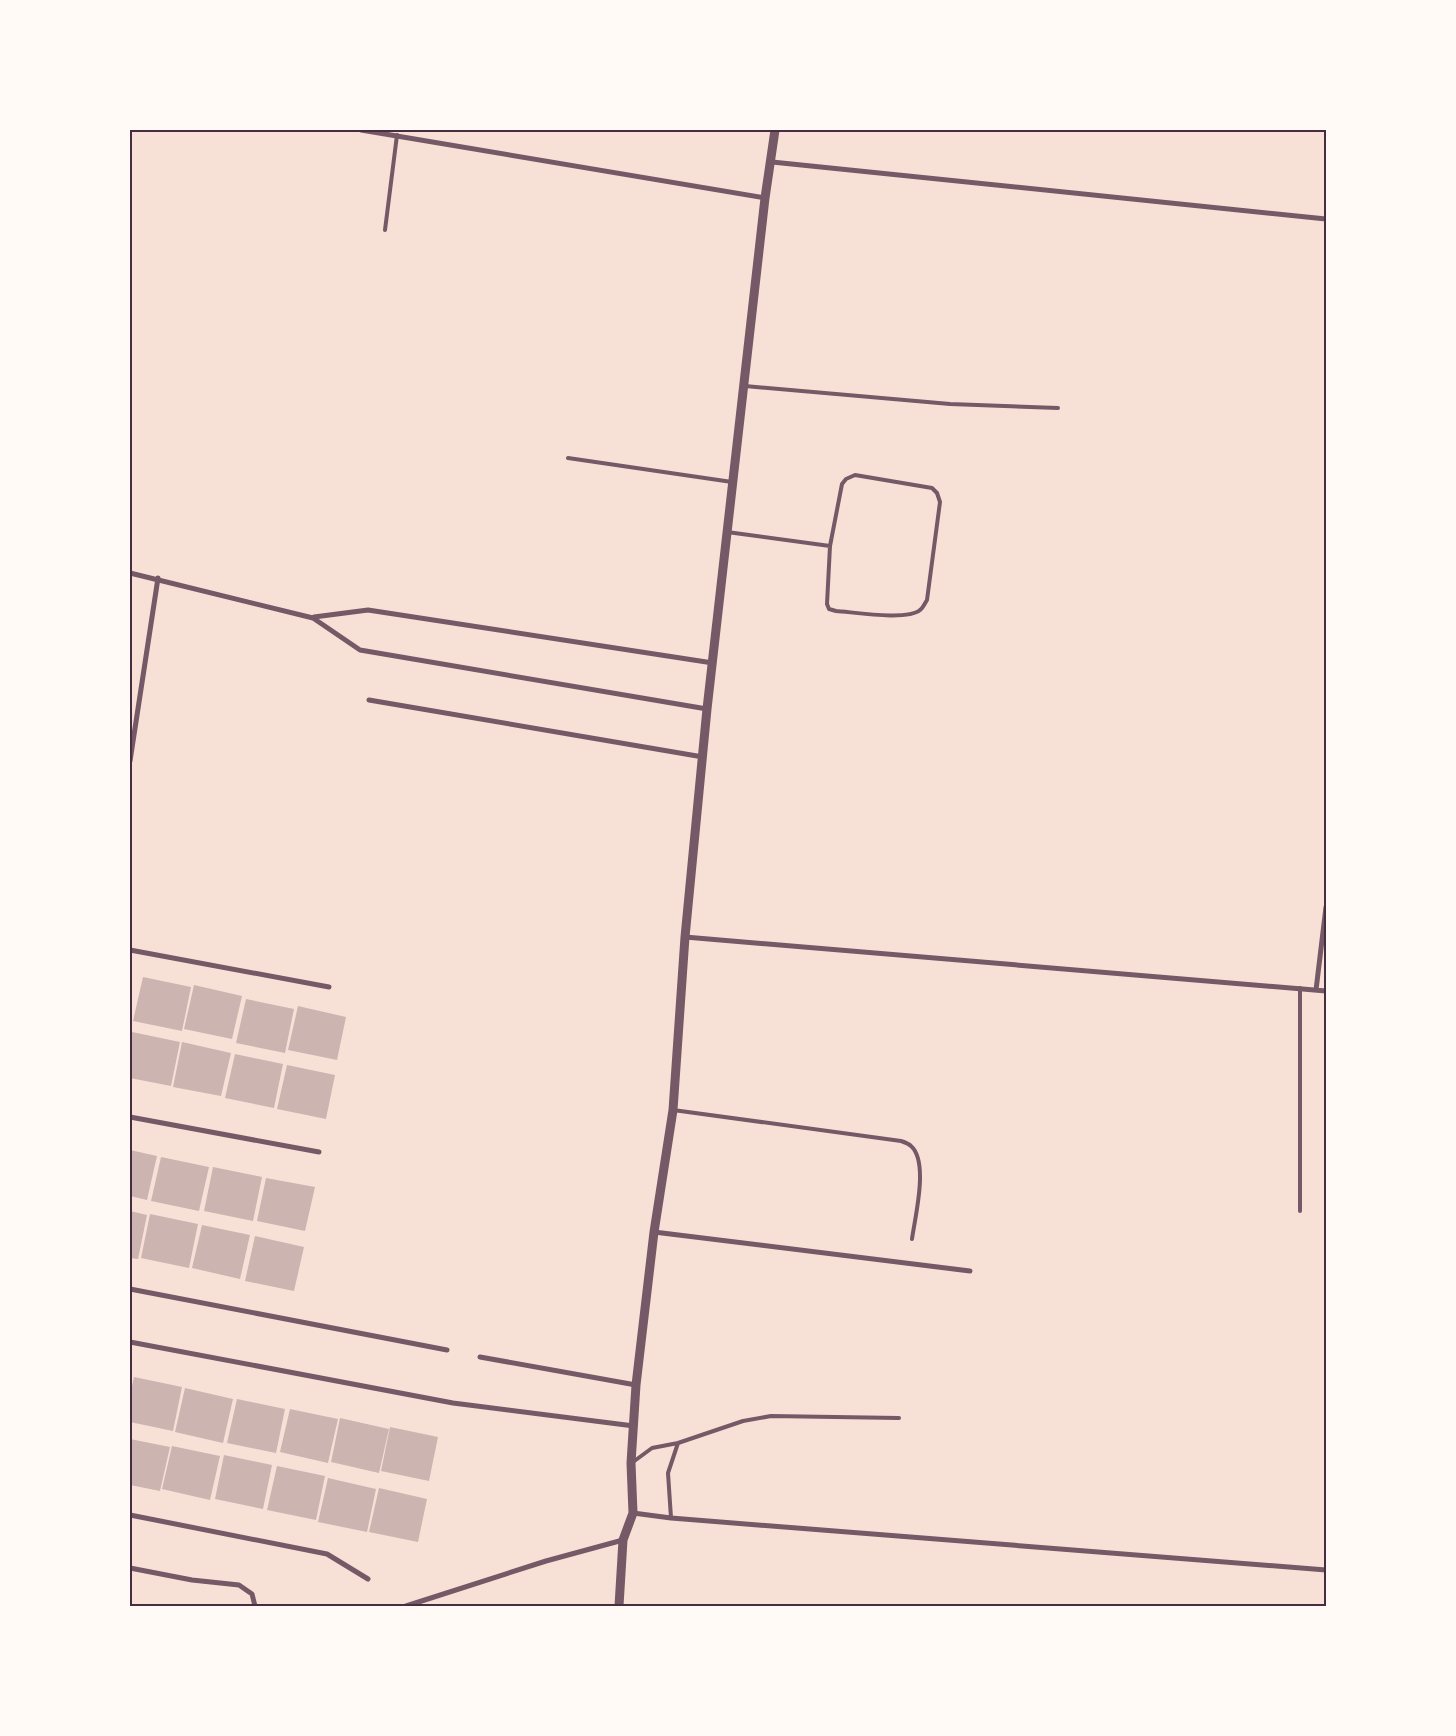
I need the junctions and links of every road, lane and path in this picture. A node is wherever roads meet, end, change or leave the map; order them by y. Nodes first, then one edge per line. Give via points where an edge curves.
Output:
1 (361, 130) edge
2 (775, 130) edge
3 (397, 133) edge
4 (772, 162) junction
5 (765, 198) junction
6 (1326, 219) edge
7 (385, 230) dead end
8 (745, 386) junction
9 (1058, 408) dead end
10 (568, 458) dead end
11 (732, 482) junction
12 (727, 532) junction
13 (830, 546) junction
14 (130, 573) edge
15 (158, 578) junction
16 (313, 618) junction
17 (713, 663) junction
18 (369, 700) dead end
19 (707, 709) junction
20 (703, 757) junction
21 (130, 760) edge
22 (1326, 907) edge
23 (685, 937) junction
24 (130, 950) edge
25 (329, 987) dead end
26 (1300, 988) junction
27 (1316, 990) junction
28 (1326, 991) edge
29 (673, 1110) junction
30 (130, 1117) edge
31 (319, 1152) dead end
32 (1300, 1211) dead end
33 (654, 1232) junction
34 (912, 1239) dead end
35 (970, 1271) dead end
36 (130, 1289) edge
37 (130, 1342) edge
38 (447, 1350) dead end
39 (480, 1357) dead end
40 (636, 1385) junction
41 (899, 1418) dead end
42 (634, 1426) junction
43 (678, 1443) junction
44 (631, 1463) junction
45 (633, 1513) junction
46 (130, 1515) edge
47 (671, 1518) junction
48 (623, 1540) junction
49 (130, 1568) edge
50 (1326, 1570) edge
51 (368, 1579) dead end
52 (255, 1606) edge
53 (406, 1606) edge
54 (619, 1606) edge

1 - 3 street
2 - 4 street
3 - 5 street
3 - 7 lane
4 - 5 street
4 - 6 street
5 - 8 street
8 - 9 lane via 950,404
8 - 11 street
10 - 11 lane
11 - 12 street
12 - 13 lane
12 - 17 street
13 - 13 lane via 842,484 846,479 855,475 932,488 938,494 940,502 927,600 914,613 898,615 829,609
14 - 15 street
15 - 16 street
15 - 21 street
16 - 17 street via 368,610
16 - 19 street via 360,650
17 - 19 street
18 - 20 street
19 - 20 street
20 - 23 street
22 - 27 street
23 - 26 street
23 - 29 street
24 - 25 street
26 - 27 street
26 - 32 lane
27 - 28 street
29 - 33 street
29 - 34 lane via 901,1141 912,1147 918,1159 920,1178
30 - 31 street
33 - 35 street
33 - 40 street
36 - 38 street
37 - 42 street via 453,1403
39 - 40 street
40 - 42 street
41 - 43 lane via 770,1416 743,1421
42 - 44 street
43 - 44 lane via 652,1448
43 - 47 lane via 668,1473
44 - 45 street
45 - 47 street
45 - 48 street
46 - 51 street via 327,1554
47 - 50 street
48 - 53 street
48 - 54 street
49 - 52 street via 239,1585 252,1594

